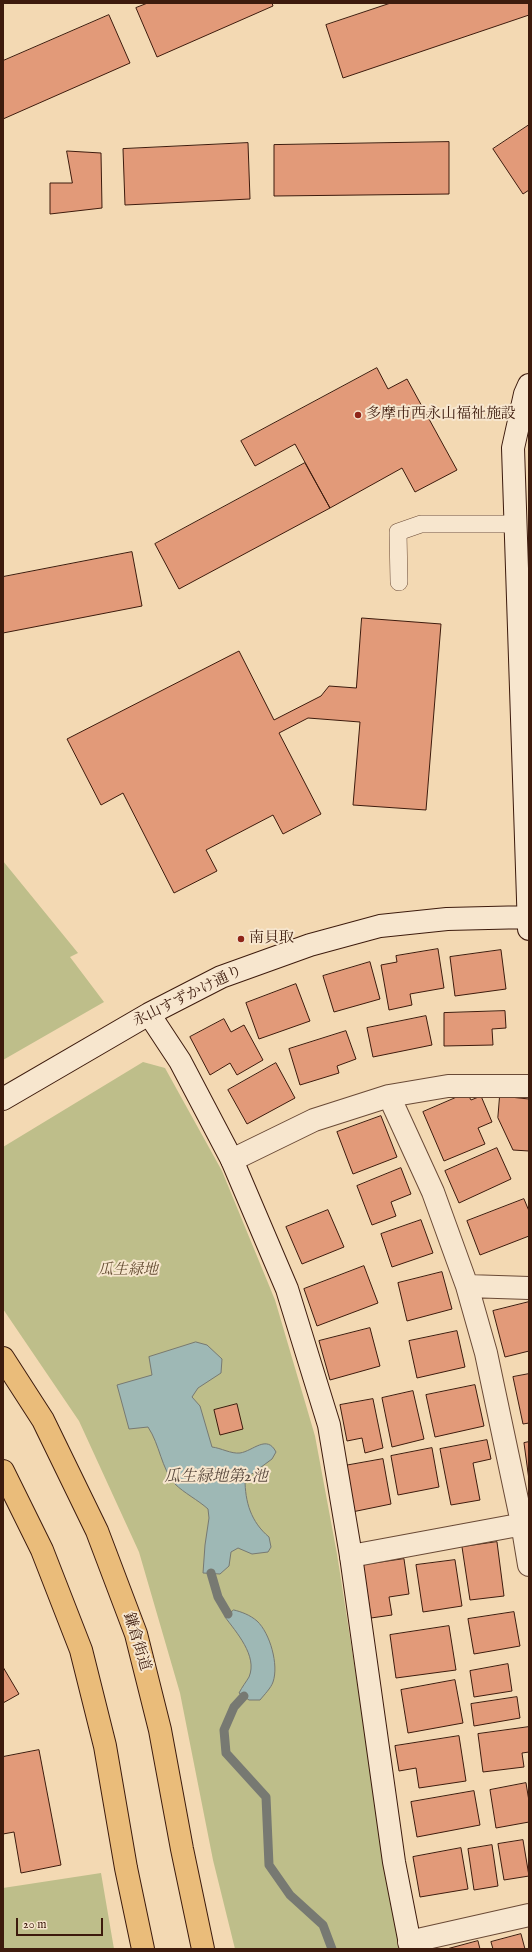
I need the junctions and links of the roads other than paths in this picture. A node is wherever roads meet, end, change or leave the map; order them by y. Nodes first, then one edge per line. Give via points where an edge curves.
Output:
1 (529, 385) edge
2 (516, 524) junction
3 (399, 582) dead end
4 (529, 917) edge
5 (529, 929) edge
6 (149, 1014) junction
7 (529, 1086) edge
8 (389, 1096) junction
9 (3, 1099) edge
10 (232, 1160) junction
11 (467, 1286) junction
12 (529, 1288) edge
13 (3, 1358) edge
14 (3, 1471) edge
15 (526, 1523) edge
16 (351, 1556) junction
17 (529, 1565) edge
18 (529, 1915) edge
19 (410, 1945) edge
20 (143, 1949) edge
21 (203, 1949) edge

1 - 2 street via 513,448
2 - 3 lane via 421,524 398,532
2 - 4 street
4 - 5 street
4 - 6 street, 永山すずかけ通り via 448,919 380,926 310,945 221,977
6 - 9 street, 永山すずかけ通り
6 - 10 street via 180,1061
7 - 8 street via 448,1086
8 - 10 street via 314,1120
8 - 11 street via 433,1192
10 - 16 street via 287,1289 329,1425
11 - 12 street
11 - 15 street via 486,1353
13 - 21 main road, 鎌倉街道 via 43,1420 97,1530 136,1634 160,1730
14 - 20 main road via 42,1550 81,1650 105,1746
15 - 16 street
15 - 17 street
16 - 19 street via 394,1862
18 - 19 street

